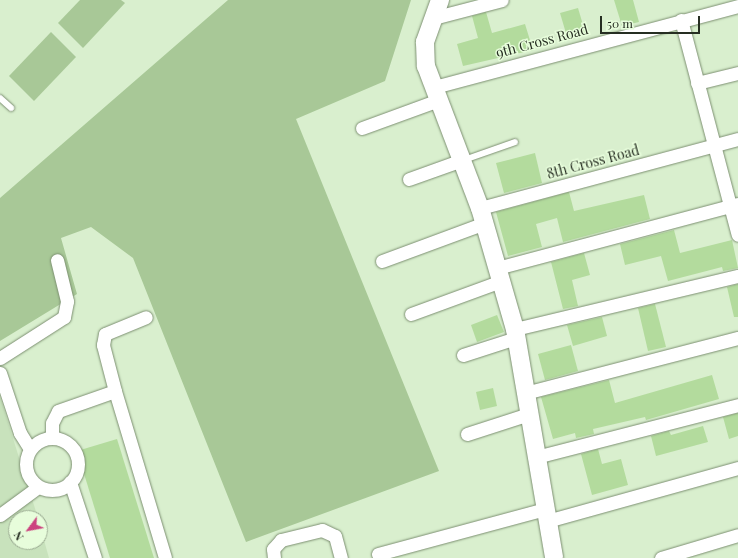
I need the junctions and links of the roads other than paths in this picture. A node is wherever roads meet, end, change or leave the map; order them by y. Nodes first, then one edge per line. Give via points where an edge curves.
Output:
1 (440, 0) edge
2 (502, 0) edge
3 (738, 6) edge
4 (434, 18) junction
5 (681, 20) junction
6 (738, 72) edge
7 (697, 84) junction
8 (437, 94) junction
9 (0, 98) edge
10 (11, 108) dead end
11 (362, 128) dead end
12 (738, 139) edge
13 (515, 142) dead end
14 (714, 146) junction
15 (462, 160) junction
16 (409, 179) dead end
17 (734, 205) edge
18 (482, 215) junction
19 (738, 235) edge
20 (57, 260) dead end
21 (382, 261) dead end
22 (499, 274) junction
23 (738, 276) edge
24 (412, 314) dead end
25 (146, 317) dead end
26 (515, 333) junction
27 (738, 338) edge
28 (463, 355) dead end
29 (0, 358) edge
30 (0, 373) edge
31 (115, 391) junction
32 (525, 393) junction
33 (738, 405) edge
34 (529, 414) junction
35 (467, 434) dead end
36 (52, 438) junction
37 (30, 449) junction
38 (536, 457) junction
39 (738, 468) edge
40 (70, 482) junction
41 (38, 487) junction
42 (0, 515) edge
43 (546, 515) junction
44 (738, 536) edge
45 (378, 554) dead end
46 (95, 558) edge
47 (165, 558) edge
48 (274, 558) edge
49 (341, 558) edge
50 (554, 558) edge
51 (661, 558) edge

1 - 4 street
2 - 4 street
3 - 5 street, 9th Cross Road
4 - 8 street via 425,42 426,66
5 - 7 street
5 - 8 street, 9th Cross Road
6 - 7 street
7 - 14 street
8 - 11 street, 9th Cross Road
8 - 15 street
9 - 10 lane
12 - 14 street, 8th Cross Road
13 - 15 lane
14 - 17 street
14 - 18 street, 8th Cross Road
15 - 16 street
15 - 18 street
17 - 19 street
17 - 22 street
18 - 21 street, 8th Cross Road
18 - 22 street
20 - 29 street via 67,301 64,317
22 - 24 street
22 - 26 street
23 - 26 street
25 - 31 street via 105,334 103,345
26 - 28 street
26 - 32 street
27 - 32 street
30 - 37 street via 18,427
31 - 36 street via 58,411 52,423
31 - 47 street
32 - 34 street
33 - 38 street
34 - 35 street
34 - 38 street
36 - 37 street via 39,441
36 - 40 street via 67,443 77,458 76,475
37 - 41 street via 27,474
38 - 43 street
39 - 43 street
40 - 41 street via 55,490
40 - 46 street
41 - 42 street
43 - 45 street
43 - 50 street
44 - 51 street
48 - 49 street via 273,549 282,540 322,530 335,536

